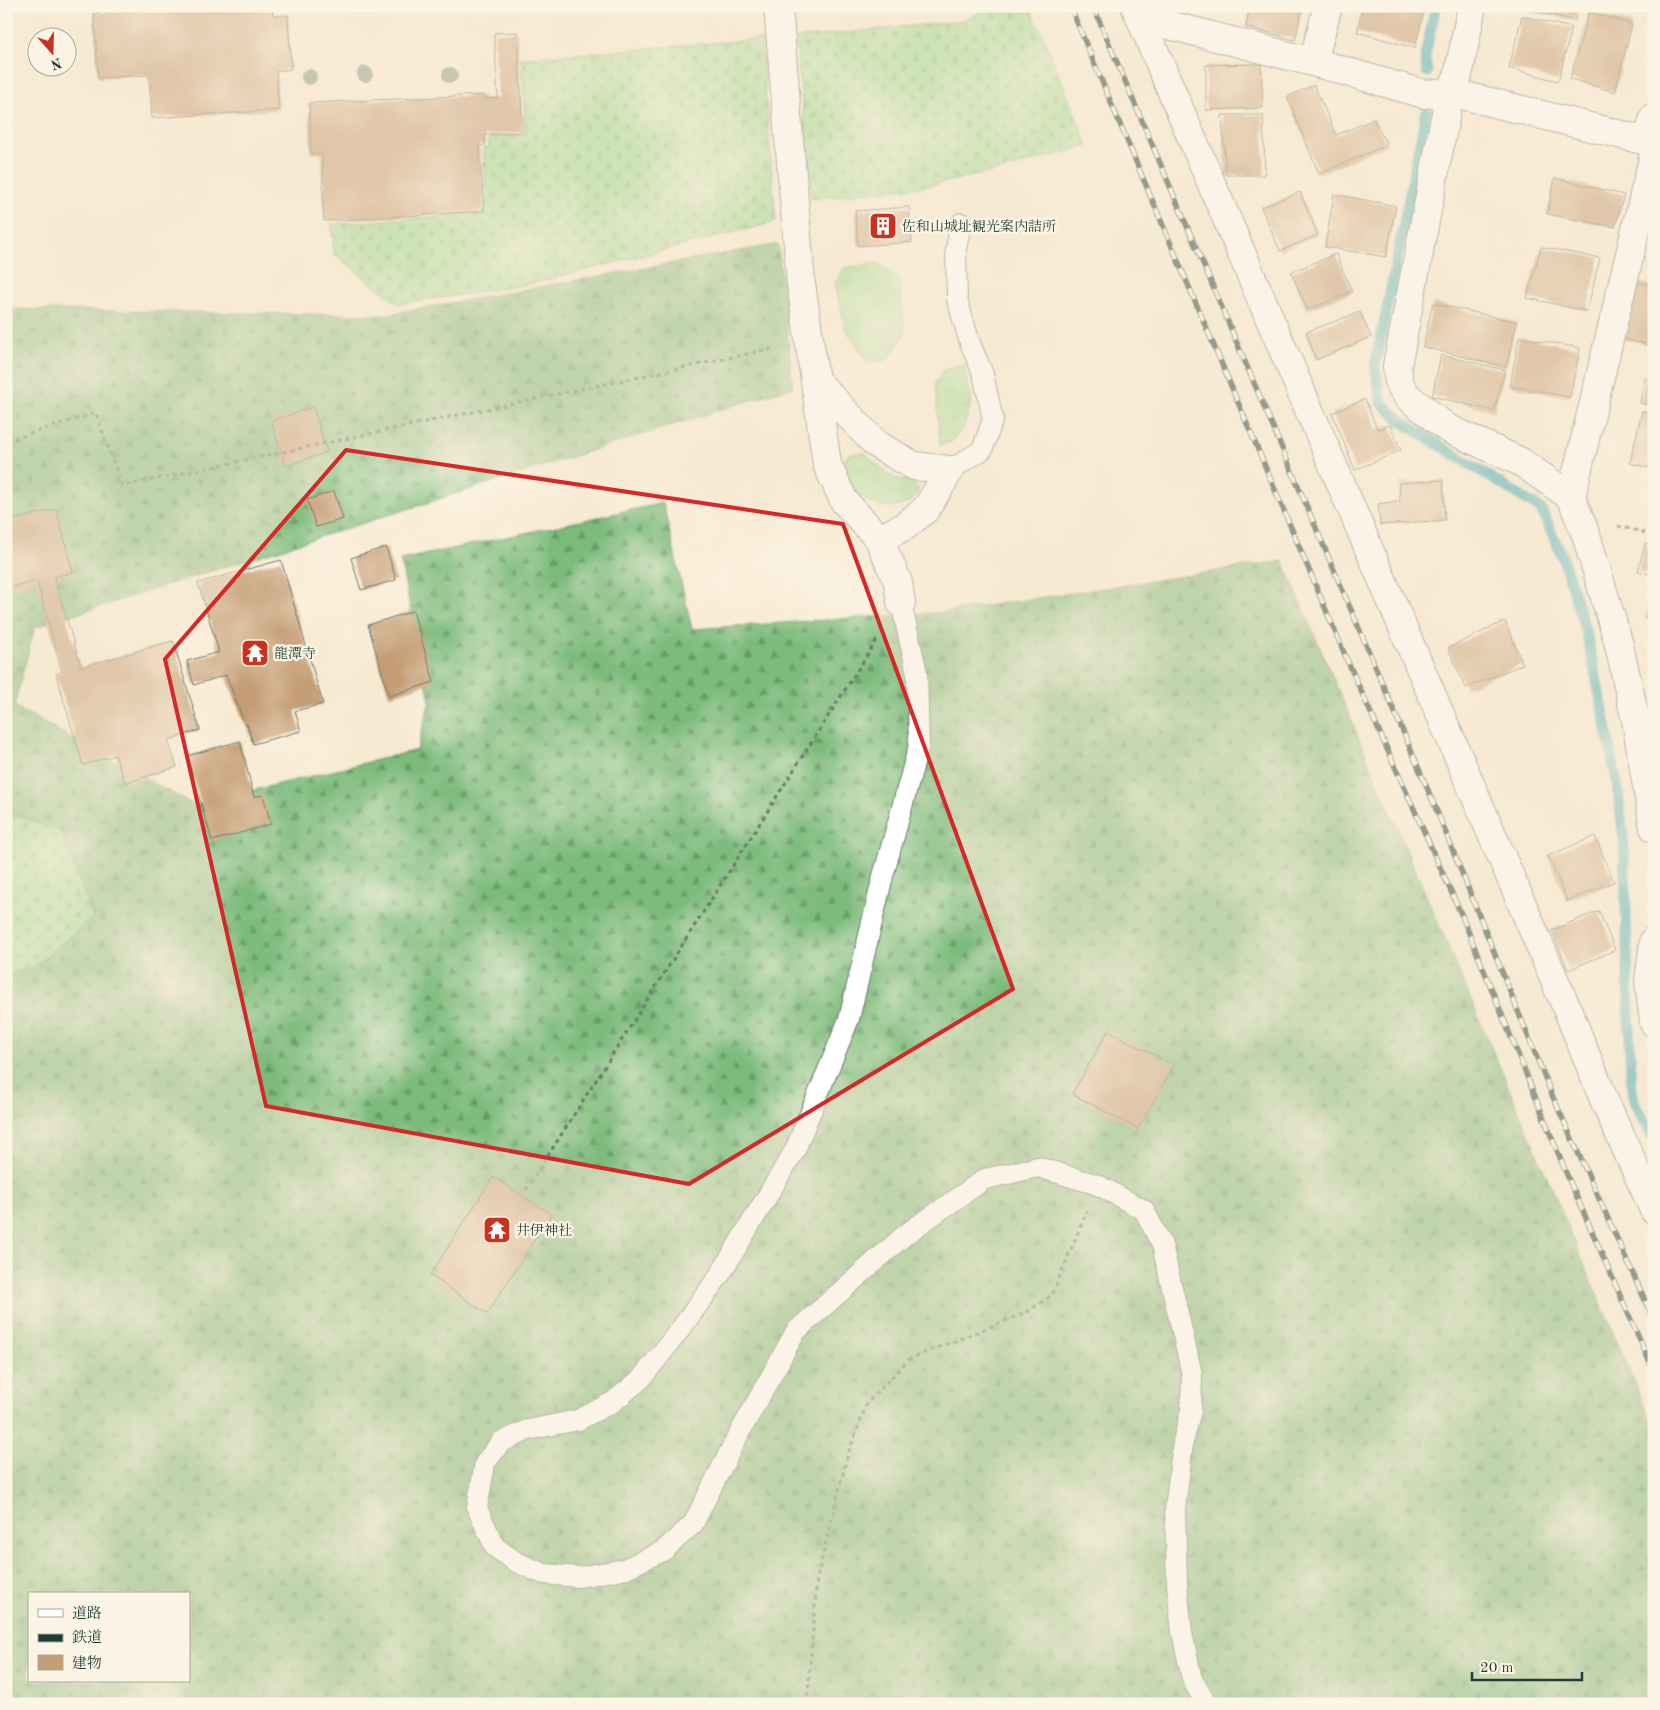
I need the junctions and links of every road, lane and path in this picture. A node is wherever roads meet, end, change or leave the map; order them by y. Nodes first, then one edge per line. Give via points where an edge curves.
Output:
1 (778, 6) edge
2 (1328, 6) edge
3 (1472, 6) edge
4 (1139, 16) edge
5 (1313, 62) junction
6 (1450, 92) junction
7 (1652, 139) edge
8 (961, 223) dead end
9 (784, 346) dead end
10 (815, 380) junction
11 (6, 441) edge
12 (950, 470) junction
13 (1571, 497) junction
14 (1611, 524) dead end
15 (1654, 534) edge
16 (879, 539) junction
17 (901, 603) junction
18 (1654, 828) edge
19 (1654, 940) edge
20 (1654, 1023) edge
21 (1098, 1185) junction
22 (526, 1190) dead end
23 (1653, 1206) edge
24 (1654, 1554) edge
25 (1654, 1685) edge
26 (808, 1704) edge
27 (1206, 1704) edge

1 - 10 street via 801,283
2 - 5 street
3 - 6 street via 1458,76
4 - 5 street
4 - 23 street via 1605,1102
5 - 6 street via 1424,94
6 - 7 street
6 - 13 street via 1397,366 1399,383 1408,397 1447,428 1521,462
7 - 13 street
8 - 12 lane via 956,249 958,299 983,374 993,419 982,450
9 - 11 path via 122,486 96,413
10 - 12 street via 876,444 914,466
10 - 16 street via 827,464 844,501
12 - 16 street via 926,509 905,526
13 - 18 street via 1618,641 1636,721
14 - 15 path
16 - 17 street via 898,582
17 - 21 lane via 917,672 918,745 849,1019 795,1150 721,1273 641,1379 613,1402 578,1420 528,1430 501,1442 485,1463 477,1508 495,1547 516,1562 544,1574 579,1577 624,1569 663,1551 693,1524 796,1331 906,1234 985,1179 1038,1167
17 - 22 path
19 - 20 street via 1649,981
21 - 26 path via 1052,1295 1027,1312 909,1359 867,1403 848,1454 817,1578
21 - 27 lane via 1144,1210 1162,1245 1192,1374 1192,1410 1183,1442 1175,1509 1177,1585 1182,1633 1192,1679
24 - 25 path via 1649,1555

